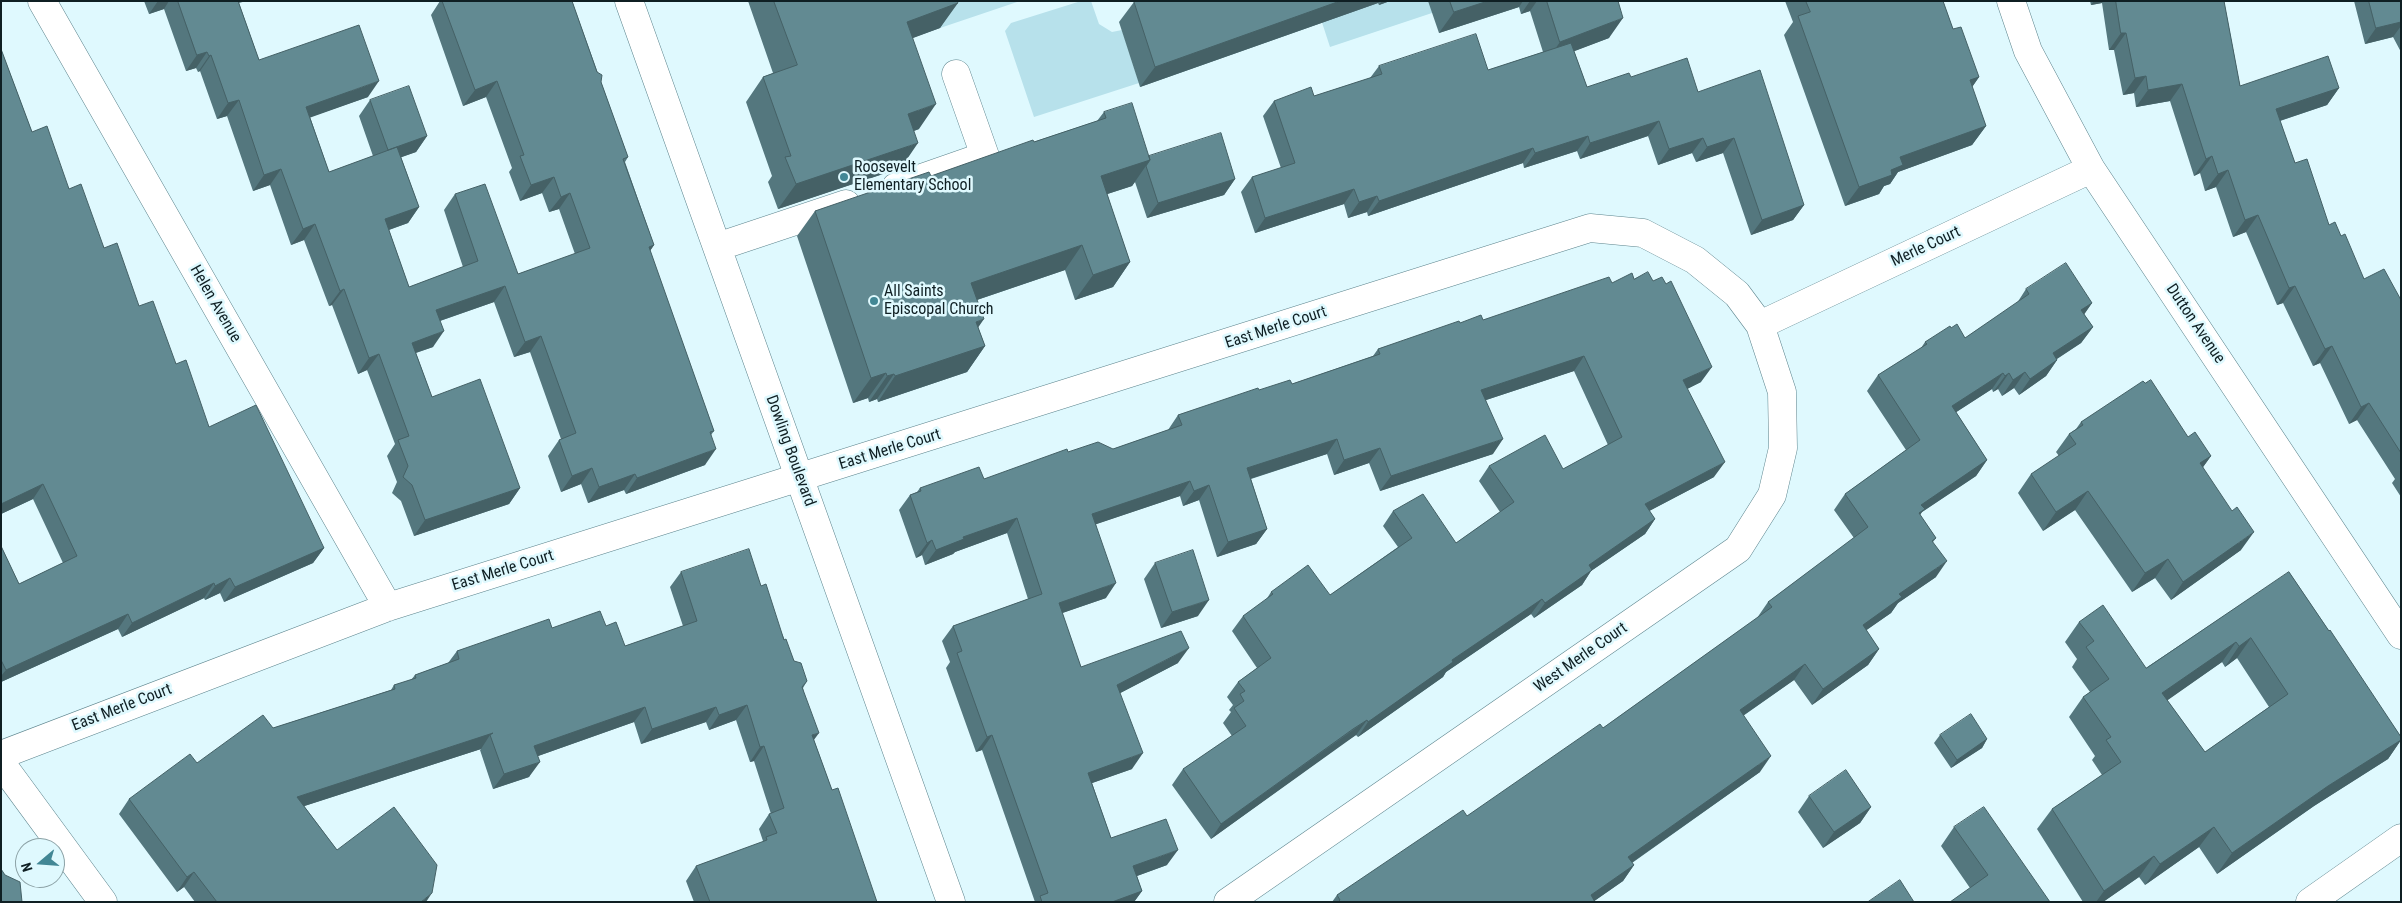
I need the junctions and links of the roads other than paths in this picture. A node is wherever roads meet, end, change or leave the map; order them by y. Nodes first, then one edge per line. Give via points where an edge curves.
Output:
1 (42, 1) edge
2 (629, 1) edge
3 (2011, 1) edge
4 (956, 74) dead end
5 (2091, 169) junction
6 (717, 247) junction
7 (1760, 326) junction
8 (799, 478) junction
9 (388, 608) junction
10 (2401, 635) edge
11 (1, 755) edge
12 (1, 763) edge
13 (2401, 838) edge
14 (103, 902) edge
15 (951, 902) edge
16 (1228, 902) edge
17 (2310, 902) edge

1 - 9 street, Helen Avenue
2 - 6 street, Dowling Boulevard
3 - 5 street, Dutton Avenue via 2028,51
4 - 6 street via 985,156
5 - 7 street, Merle Court
5 - 10 street, Dutton Avenue
6 - 8 street, Dowling Boulevard
7 - 8 street, East Merle Court via 1737,294 1695,260 1643,233 1590,228
7 - 16 street, West Merle Court via 1782,392 1783,448 1772,495 1738,549
8 - 9 street, East Merle Court
8 - 15 street, Dowling Boulevard
9 - 11 street, East Merle Court
12 - 14 street
13 - 17 street

